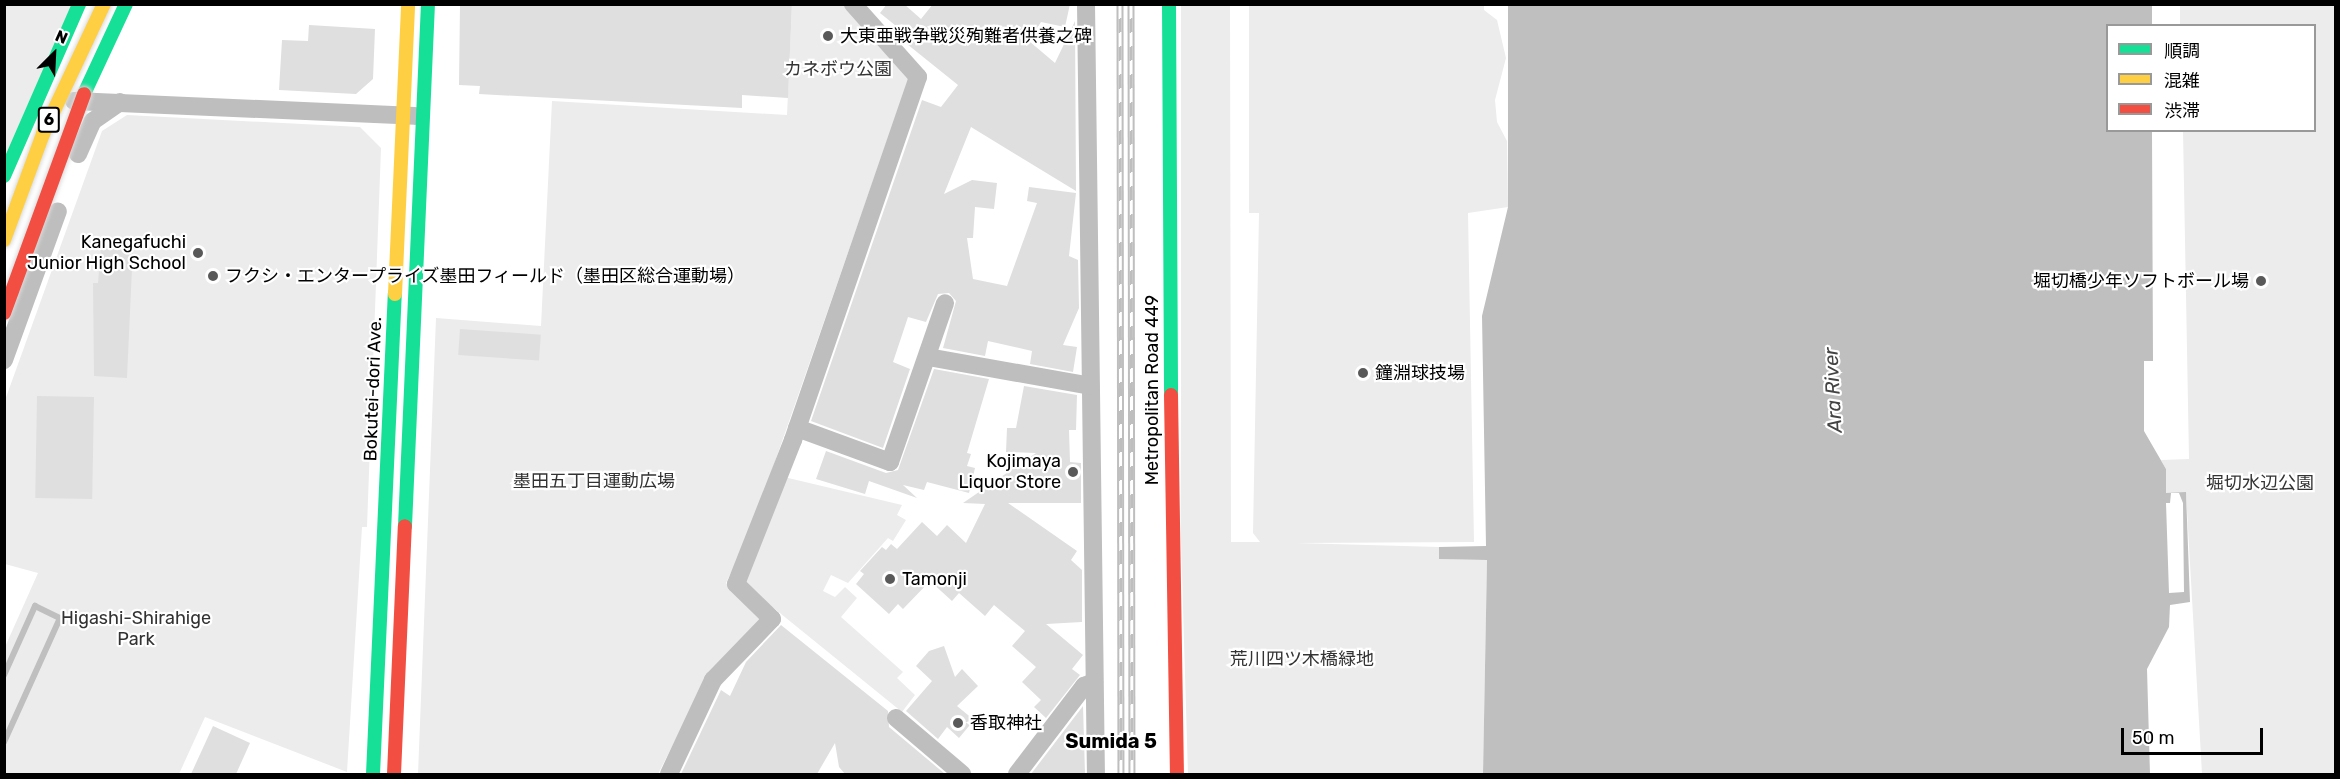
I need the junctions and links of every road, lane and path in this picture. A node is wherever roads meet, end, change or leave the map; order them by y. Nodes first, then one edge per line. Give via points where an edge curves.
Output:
1 (79, 4) edge
2 (104, 4) edge
3 (126, 4) edge
4 (408, 4) edge
5 (428, 4) edge
6 (853, 4) edge
7 (1086, 4) edge
8 (1169, 4) edge
9 (120, 102) junction
10 (403, 116) junction
11 (423, 116) junction
12 (84, 138) junction
13 (4, 176) edge
14 (4, 240) edge
15 (945, 303) dead end
16 (4, 314) edge
17 (928, 357) junction
18 (4, 360) edge
19 (1090, 386) junction
20 (797, 428) junction
21 (1094, 682) junction
22 (896, 718) dead end
23 (373, 774) edge
24 (394, 774) edge
25 (669, 774) edge
26 (962, 774) edge
27 (1017, 774) edge
28 (1096, 774) edge
29 (1178, 774) edge

1 - 13 main road
2 - 14 main road, 6, bridge via 43,134
3 - 16 main road, bridge via 65,140
4 - 10 main road, Bokutei-dori Ave.
5 - 11 main road, Bokutei-dori Ave.
6 - 20 street via 918,77
7 - 19 street
8 - 29 main road, Metropolitan Road 449 via 1172,622
9 - 10 street
9 - 12 street via 93,121
9 - 12 street via 91,99 43,108 31,128 28,145 39,161 50,165 64,161
10 - 11 street
10 - 23 main road, Bokutei-dori Ave.
11 - 24 main road, Bokutei-dori Ave.
12 - 18 street
15 - 17 street
17 - 19 street
17 - 20 street via 890,462
19 - 21 street
20 - 25 street via 736,584 772,619 713,680
21 - 27 street via 1084,686
21 - 28 street
22 - 26 street

